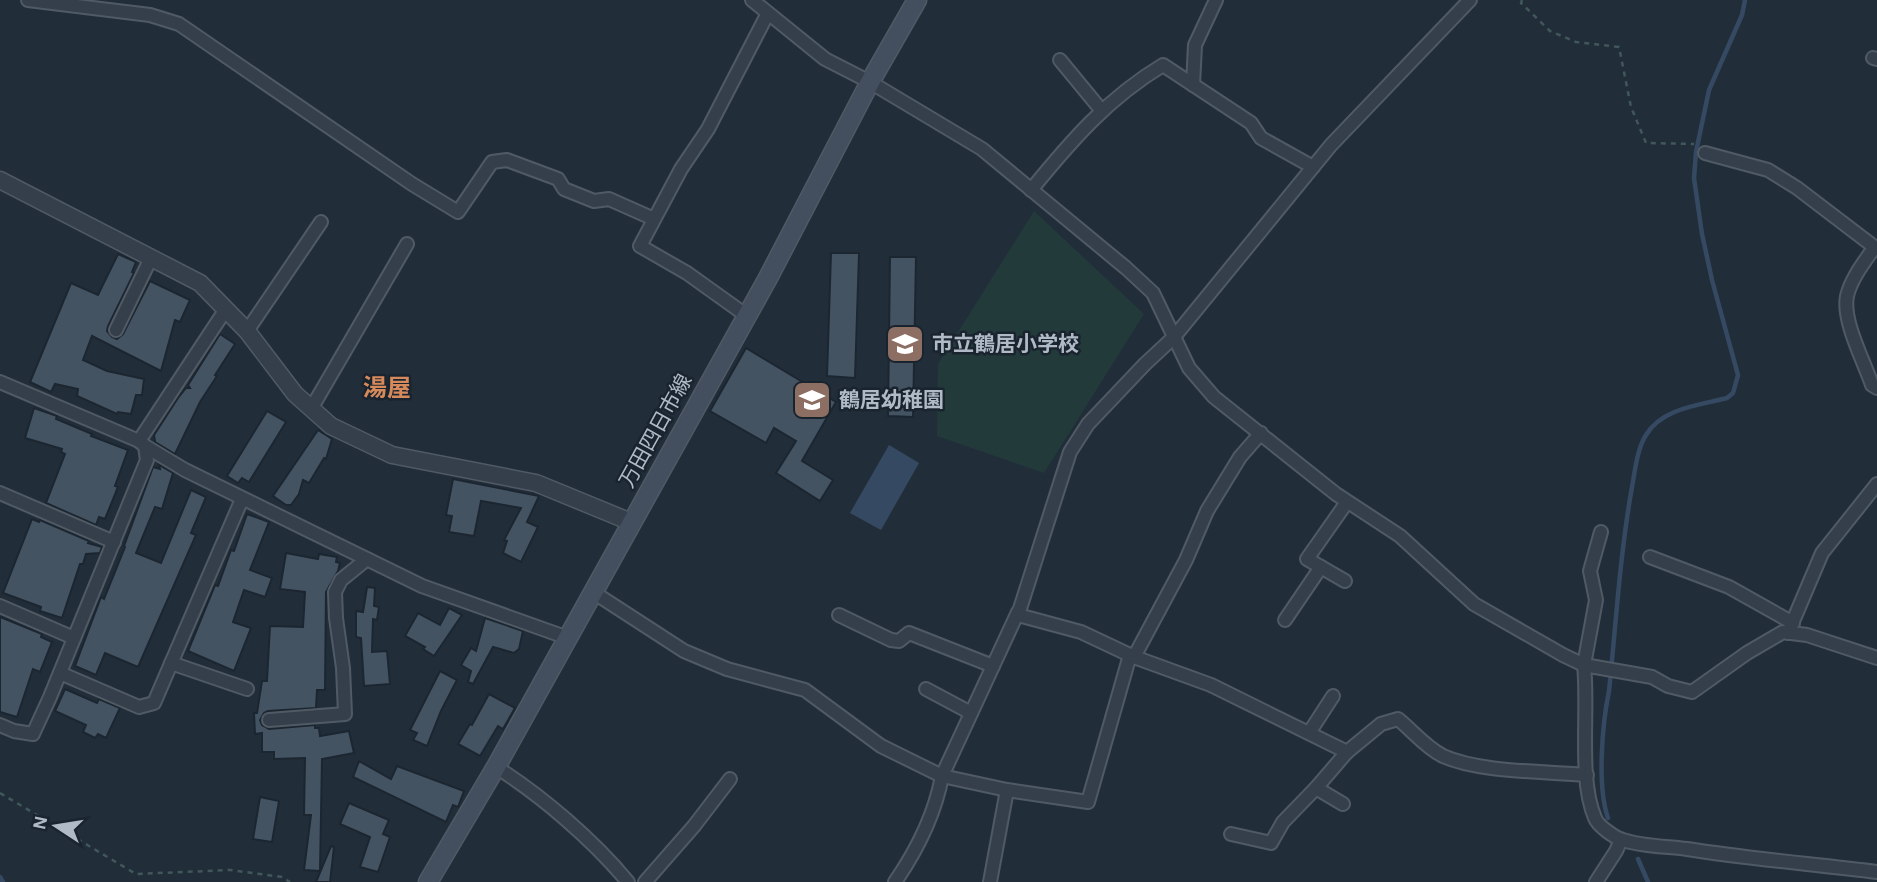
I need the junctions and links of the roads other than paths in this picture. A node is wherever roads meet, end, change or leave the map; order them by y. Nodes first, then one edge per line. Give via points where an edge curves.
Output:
1 (28, 0) edge
2 (752, 0) edge
3 (917, 0) edge
4 (1216, 0) edge
5 (1470, 0) edge
6 (768, 13) junction
7 (1060, 60) dead end
8 (870, 82) junction
9 (1193, 85) junction
10 (1101, 111) junction
11 (1701, 149) road end
12 (1313, 167) junction
13 (0, 180) edge
14 (1031, 190) junction
15 (654, 219) junction
16 (321, 222) dead end
17 (407, 244) dead end
18 (1875, 248) edge
19 (151, 258) junction
20 (226, 309) junction
21 (747, 316) junction
22 (116, 330) dead end
23 (247, 331) junction
24 (1174, 337) junction
25 (0, 382) edge
26 (1877, 388) edge
27 (311, 409) junction
28 (1261, 433) junction
29 (142, 443) junction
30 (1877, 484) edge
31 (0, 492) edge
32 (242, 499) junction
33 (1348, 502) junction
34 (631, 522) junction
35 (1601, 532) dead end
36 (114, 542) junction
37 (1650, 557) dead end
38 (367, 559) junction
39 (1321, 567) junction
40 (1345, 581) dead end
41 (593, 592) junction
42 (0, 606) edge
43 (839, 615) dead end
44 (1018, 615) junction
45 (1285, 620) dead end
46 (1790, 628) junction
47 (74, 638) junction
48 (568, 638) junction
49 (1132, 656) junction
50 (1877, 659) edge
51 (171, 663) junction
52 (1584, 665) junction
53 (993, 666) junction
54 (60, 673) junction
55 (247, 689) dead end
56 (926, 689) dead end
57 (1333, 696) dead end
58 (971, 713) junction
59 (269, 720) dead end
60 (0, 725) edge
61 (1309, 733) junction
62 (1347, 752) junction
63 (496, 767) junction
64 (1587, 775) junction
65 (942, 776) junction
66 (730, 779) dead end
67 (1317, 788) junction
68 (1007, 790) junction
69 (1343, 804) dead end
70 (1231, 834) dead end
71 (1620, 840) junction
72 (1877, 872) edge
73 (434, 880) edge
74 (628, 882) edge
75 (645, 882) edge
76 (895, 882) edge
77 (990, 882) edge
78 (1597, 882) edge

1 - 15 street via 150,15 179,24 458,212 492,162 507,160 558,179 564,189 594,201 609,199
2 - 6 street
3 - 8 main road, 万田四日市線
4 - 9 street via 1195,45
5 - 12 street
6 - 8 street via 825,59
6 - 15 street via 708,130
7 - 10 street
8 - 14 street via 982,149
8 - 21 main road, 万田四日市線
9 - 10 street via 1163,65 1132,83
9 - 12 street via 1251,123 1261,138
10 - 14 street
11 - 18 street via 1768,170
12 - 24 street
13 - 19 street
14 - 24 street via 1153,293
15 - 21 street via 640,246
16 - 23 street
17 - 27 street
18 - 26 street via 1855,276 1846,314
19 - 20 street via 200,283
19 - 22 street
20 - 23 street
20 - 29 street
21 - 34 main road, 万田四日市線
23 - 27 street
24 - 28 street via 1189,368 1214,397
24 - 44 street via 1088,424 1070,452
25 - 29 street
27 - 34 street via 331,426 392,456 536,483
28 - 33 street
28 - 49 street via 1240,457 1208,511
29 - 32 street
29 - 36 street via 147,460
30 - 46 street via 1822,553
31 - 36 street
32 - 38 street
32 - 51 street
33 - 39 street via 1307,559
33 - 52 street via 1400,536 1474,604
34 - 41 main road, 万田四日市線
35 - 52 street via 1591,571 1596,600
36 - 47 street
37 - 46 street via 1729,587
38 - 48 street via 422,586
38 - 59 street via 341,580 335,592 345,714
39 - 40 street
39 - 45 street
41 - 48 main road, 万田四日市線
41 - 65 street via 684,651 805,690 881,746
42 - 47 street
43 - 53 street via 891,640 899,641 909,633
44 - 49 street via 1081,632
44 - 53 street
46 - 50 street
46 - 52 street via 1692,692 1653,677
47 - 54 street
48 - 63 main road, 万田四日市線
49 - 61 street via 1211,685
49 - 68 street via 1088,802
51 - 54 street via 154,704 139,707
51 - 55 street
52 - 64 street
53 - 58 street
54 - 60 street via 33,734
56 - 58 street
57 - 61 street
58 - 65 street
61 - 62 street
62 - 64 street via 1381,724 1398,719 1443,756 1472,765
62 - 67 street
63 - 73 main road, 万田四日市線
63 - 74 street via 522,783
64 - 71 street via 1596,821
65 - 68 street
65 - 76 street via 937,802
66 - 75 street
67 - 69 street
67 - 70 street via 1283,822 1271,843
68 - 77 street
71 - 72 street
71 - 78 street

